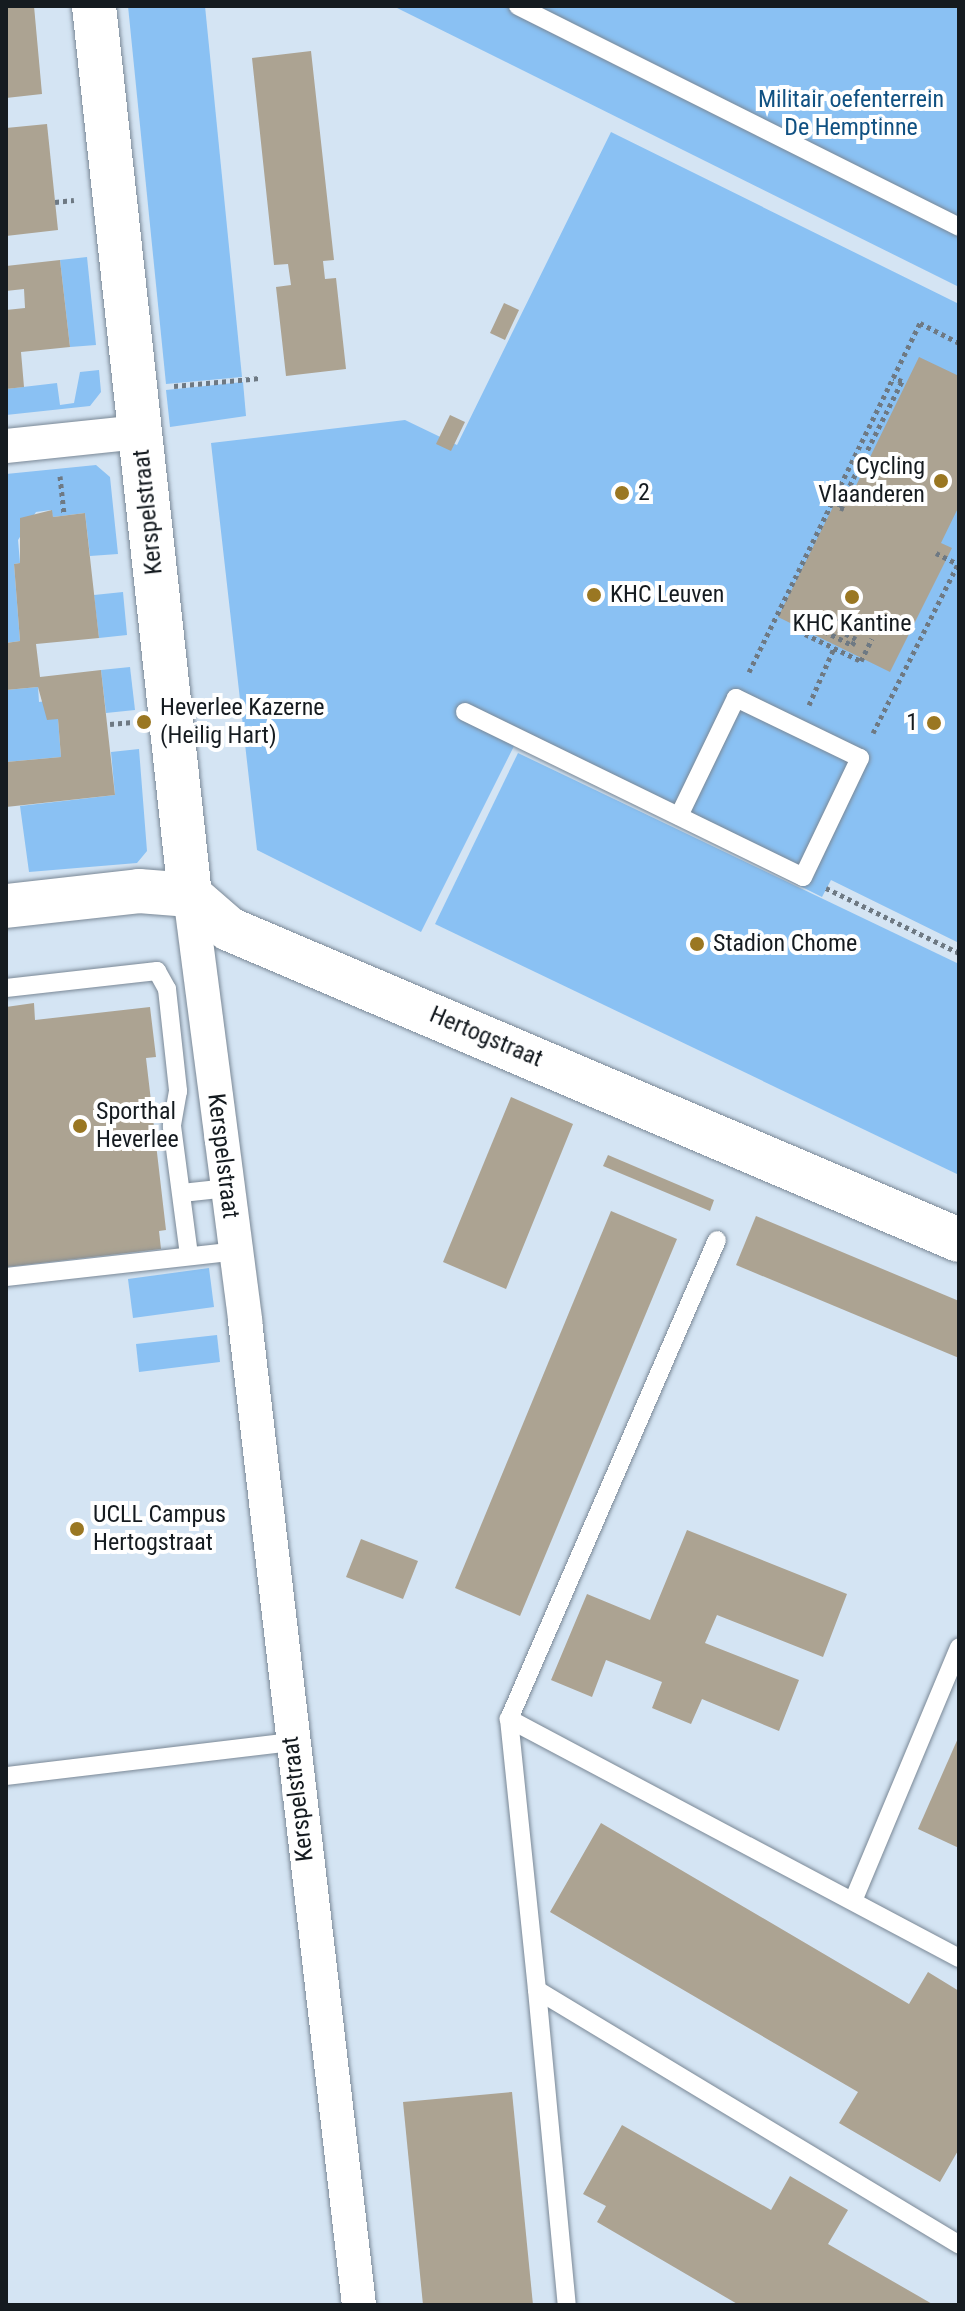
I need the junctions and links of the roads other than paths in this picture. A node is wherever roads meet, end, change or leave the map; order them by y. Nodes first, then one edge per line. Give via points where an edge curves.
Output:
1 (94, 6) edge
2 (518, 6) edge
3 (959, 227) edge
4 (140, 432) junction
5 (6, 446) edge
6 (465, 712) dead end
7 (679, 816) junction
8 (190, 895) junction
9 (6, 906) edge
10 (6, 988) edge
11 (228, 1188) junction
12 (182, 1193) junction
13 (717, 1240) dead end
14 (959, 1240) edge
15 (236, 1251) junction
16 (189, 1256) junction
17 (6, 1277) edge
18 (959, 1647) edge
19 (509, 1719) junction
20 (291, 1742) junction
21 (6, 1776) edge
22 (853, 1901) junction
23 (959, 1958) edge
24 (537, 1990) junction
25 (959, 2245) edge
26 (359, 2305) edge
27 (567, 2305) edge

1 - 4 street, Kerspelstraat
2 - 3 lane
4 - 5 street
4 - 8 street, Kerspelstraat
6 - 7 lane
7 - 7 lane via 803,877 860,758 736,698
8 - 9 street via 139,891
8 - 11 street, Kerspelstraat
8 - 14 street, Hertogstraat via 229,929
10 - 12 lane via 157,971 167,989 178,1091 172,1126
11 - 12 lane
11 - 15 street, Kerspelstraat
12 - 16 lane
13 - 19 lane
15 - 16 lane
15 - 20 street, Kerspelstraat
16 - 17 lane
18 - 22 lane
19 - 22 lane
19 - 24 lane
20 - 21 lane
20 - 26 street, Kerspelstraat
22 - 23 lane
24 - 25 lane
24 - 27 lane

